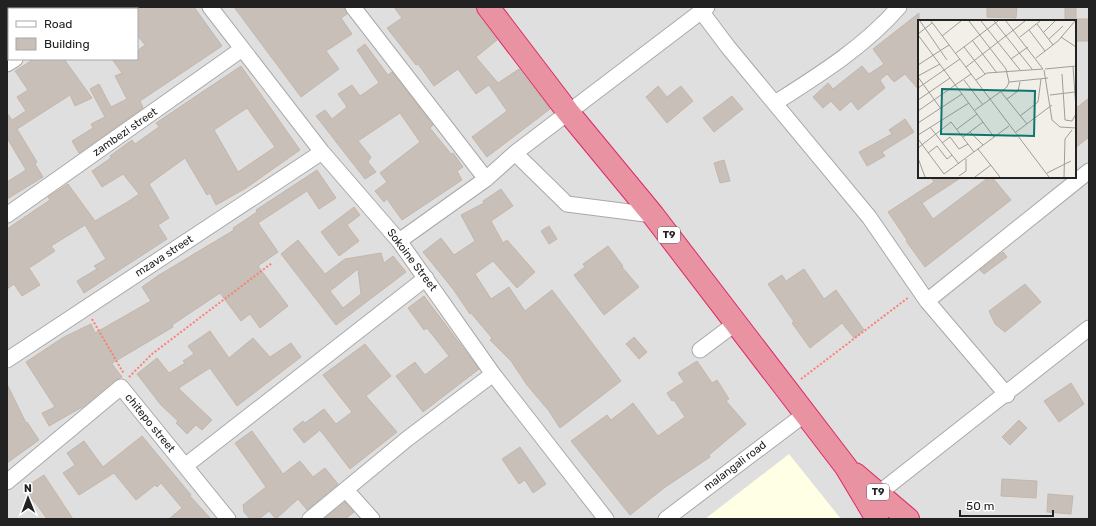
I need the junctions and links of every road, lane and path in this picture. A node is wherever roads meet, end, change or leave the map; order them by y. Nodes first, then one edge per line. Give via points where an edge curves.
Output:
1 (210, 7) edge
2 (353, 7) edge
3 (488, 7) edge
4 (899, 7) edge
5 (704, 9) edge
6 (242, 49) junction
7 (775, 103) junction
8 (568, 112) junction
9 (322, 152) junction
10 (514, 153) junction
11 (1089, 171) edge
12 (486, 179) junction
13 (7, 215) edge
14 (653, 215) junction
15 (399, 241) junction
16 (272, 263) dead end
17 (426, 278) junction
18 (923, 295) junction
19 (85, 307) junction
20 (736, 323) junction
21 (1089, 328) edge
22 (700, 350) dead end
23 (7, 360) edge
24 (493, 374) junction
25 (124, 383) junction
26 (786, 390) junction
27 (1007, 395) junction
28 (805, 414) junction
29 (185, 466) junction
30 (846, 467) junction
31 (7, 482) edge
32 (346, 490) junction
33 (879, 493) junction
34 (899, 517) edge
35 (228, 519) edge
36 (310, 519) edge
37 (372, 519) edge
38 (606, 519) edge
39 (666, 519) edge
40 (877, 519) edge

1 - 6 street, Sokoine Street
2 - 12 street
3 - 8 highway, T9
4 - 7 street via 856,48
5 - 7 street
5 - 8 street
6 - 9 street, Sokoine Street
6 - 13 street, zambezi street
7 - 18 street via 869,218
8 - 10 street
8 - 14 highway, T9
9 - 15 street, Sokoine Street
9 - 19 street, mzava street
10 - 12 street
10 - 14 street via 567,204
11 - 18 street
12 - 15 street
14 - 20 highway, T9
15 - 17 street, Sokoine Street
16 - 25 path via 152,354
17 - 24 street, Sokoine Street
17 - 29 street
18 - 26 path
18 - 27 street
19 - 23 street, mzava street
19 - 25 path via 116,358
20 - 22 street
20 - 26 highway, T9
21 - 27 street
24 - 32 street via 407,438
24 - 38 street, Sokoine Street
25 - 29 street, chitepo street
25 - 31 street, chitepo street
26 - 28 highway, T9
27 - 33 street
28 - 30 highway, T9
28 - 39 street, malangali road
29 - 35 street, chitepo street
30 - 33 highway, T9
30 - 40 highway, T9
32 - 36 street
32 - 37 street
33 - 34 highway, T9

